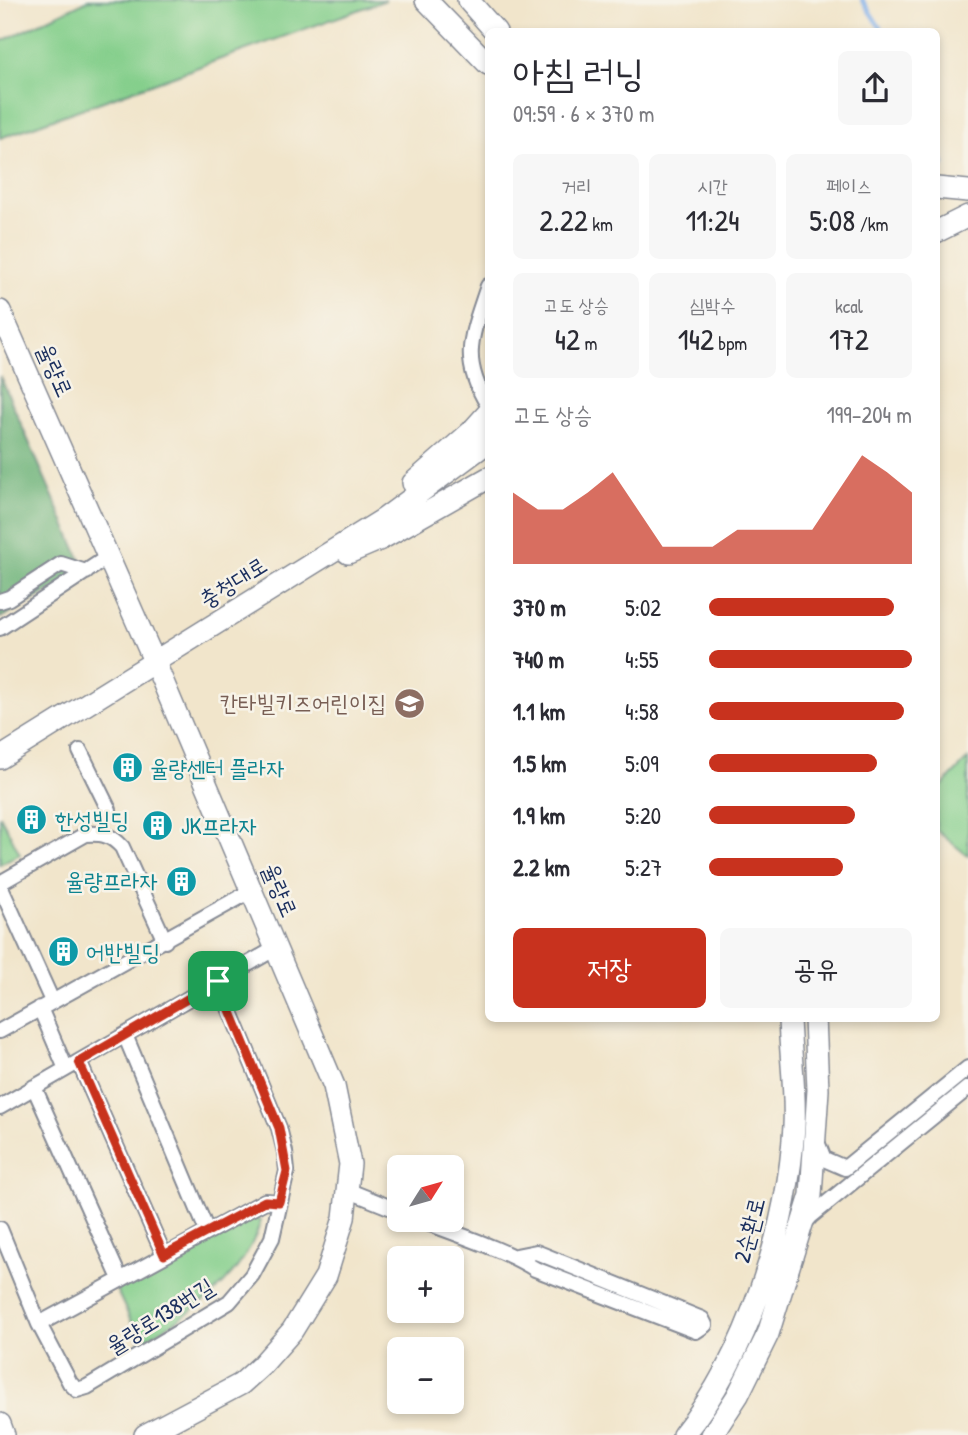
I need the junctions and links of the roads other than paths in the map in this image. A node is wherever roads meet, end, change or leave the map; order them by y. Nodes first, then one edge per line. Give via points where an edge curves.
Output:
1 (426, 0) edge
2 (468, 0) edge
3 (492, 28) edge
4 (485, 61) edge
5 (940, 188) edge
6 (968, 191) edge
7 (968, 206) edge
8 (940, 213) edge
9 (968, 216) edge
10 (940, 230) edge
11 (485, 295) edge
12 (0, 311) edge
13 (485, 400) edge
14 (485, 416) edge
15 (485, 445) edge
16 (485, 480) edge
17 (108, 557) junction
18 (86, 572) junction
19 (294, 575) junction
20 (0, 601) edge
21 (0, 628) edge
22 (155, 663) junction
23 (80, 751) dead end
24 (0, 758) edge
25 (109, 810) dead end
26 (0, 885) edge
27 (251, 891) junction
28 (165, 941) junction
29 (276, 948) junction
30 (218, 981) junction
31 (46, 1005) junction
32 (789, 1022) edge
33 (815, 1022) edge
34 (0, 1031) edge
35 (125, 1035) junction
36 (73, 1066) junction
37 (968, 1068) edge
38 (34, 1087) junction
39 (968, 1088) edge
40 (0, 1107) edge
41 (815, 1138) junction
42 (347, 1190) junction
43 (279, 1202) junction
44 (387, 1206) edge
45 (0, 1229) edge
46 (800, 1230) junction
47 (207, 1231) junction
48 (449, 1232) edge
49 (164, 1255) junction
50 (516, 1256) junction
51 (120, 1279) junction
52 (40, 1324) junction
53 (0, 1424) edge
54 (4, 1435) edge
55 (145, 1435) edge
56 (683, 1435) edge
57 (712, 1435) edge

1 - 4 street
2 - 3 street
5 - 6 street
7 - 8 street
9 - 10 street
11 - 13 street via 470,360
12 - 17 street, 율량로
14 - 19 street via 428,471
15 - 19 street, 충청대로 via 384,519
16 - 19 street via 381,540
17 - 18 street
17 - 22 street, 율량로
18 - 20 street via 61,564
18 - 21 street
19 - 22 street, 충청대로
22 - 24 street, 충청대로
22 - 27 street, 율량로
23 - 25 street
26 - 28 street via 86,834 113,837 122,847
26 - 31 street
27 - 28 street
27 - 29 street, 율량로
28 - 31 street
29 - 30 street
29 - 42 street, 율량로 via 334,1086 350,1164
30 - 35 street
30 - 43 street, 율량로138번길 via 279,1128 287,1171
31 - 34 street
31 - 36 street
32 - 56 street, 2순환로 via 794,1125 786,1193 769,1264 716,1390
33 - 41 street, 2순환로
35 - 36 street
35 - 47 street
36 - 38 street
36 - 49 street
37 - 41 street via 845,1168 824,1159
38 - 40 street
38 - 51 street
39 - 46 street via 811,1216
41 - 46 street, 2순환로 via 811,1195
42 - 44 street
42 - 55 street, 율량로 via 344,1218 326,1276 292,1331 241,1384
43 - 47 street via 265,1201
43 - 52 street, 율량로138번길 via 272,1238 252,1275 229,1302 87,1387 77,1390 70,1383
45 - 52 street, 율량로138번길
46 - 57 street, 2순환로 via 768,1334
47 - 49 street
48 - 50 street
49 - 51 street
50 - 50 street via 535,1269 696,1331 705,1325 702,1319 536,1252
51 - 52 street
53 - 54 street

